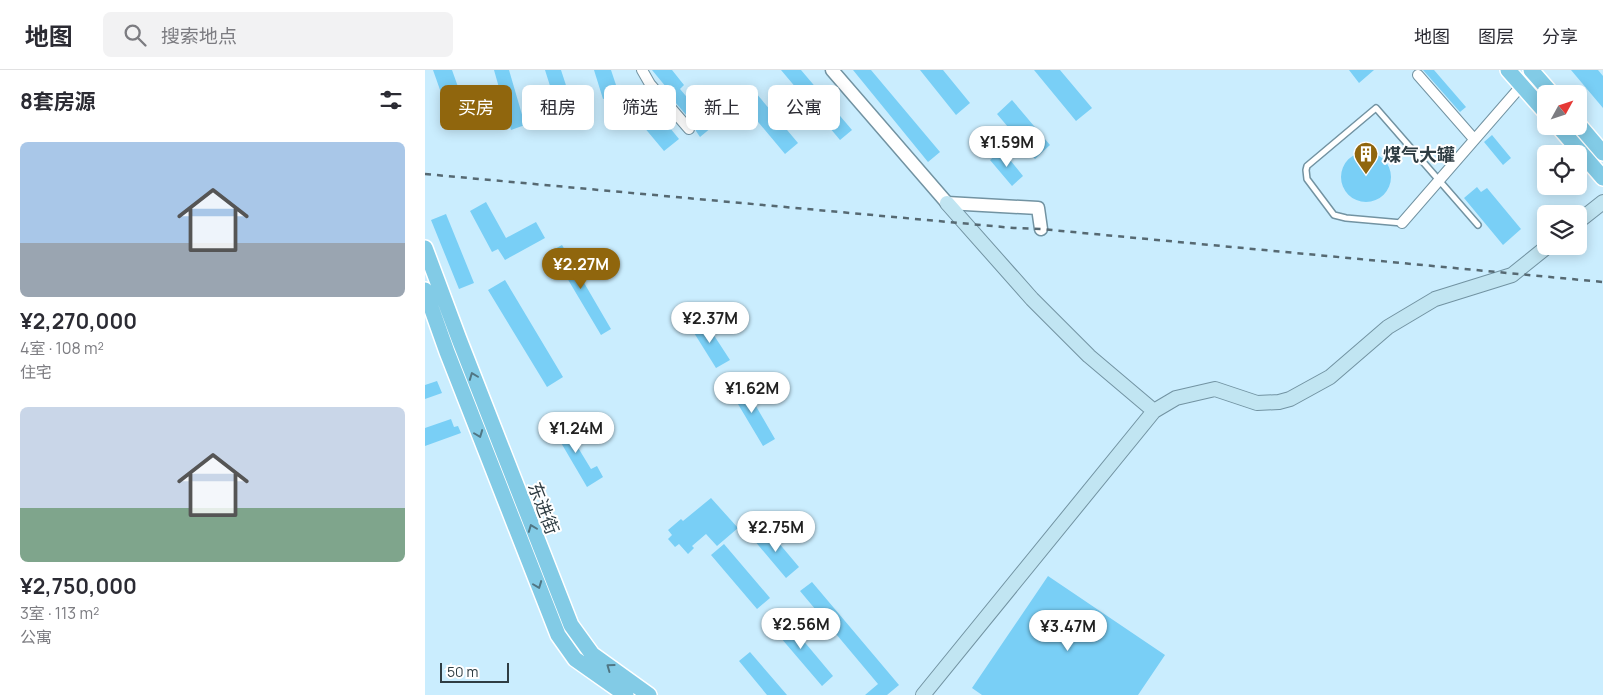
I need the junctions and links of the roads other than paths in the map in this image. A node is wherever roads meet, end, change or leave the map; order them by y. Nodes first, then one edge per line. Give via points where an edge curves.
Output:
1 (642, 70) edge
2 (832, 70) edge
3 (1508, 70) edge
4 (1531, 70) edge
5 (1418, 75) dead end
6 (1521, 85) junction
7 (1544, 85) edge
8 (1537, 103) edge
9 (686, 126) edge
10 (1587, 134) edge
11 (1566, 135) edge
12 (1474, 139) junction
13 (1603, 153) edge
14 (1603, 178) edge
15 (1438, 180) junction
16 (1603, 202) edge
17 (947, 203) junction
18 (1587, 215) edge
19 (1402, 223) joint
20 (1478, 225) dead end
21 (1041, 229) dead end
22 (425, 248) edge
23 (1537, 255) edge
24 (425, 290) edge
25 (1154, 411) junction
26 (626, 695) edge
27 (649, 695) edge
28 (923, 695) edge

1 - 9 street
2 - 17 street
3 - 6 main road
4 - 7 main road
5 - 12 street
6 - 8 main road
6 - 12 street
10 - 13 main road
11 - 14 main road
12 - 15 street
15 - 19 street
15 - 19 lane via 1376,108 1307,166 1307,179 1334,215
15 - 20 lane
16 - 18 main road
17 - 21 street via 1038,208
17 - 25 main road via 1083,350
27 -> 22 main road, 东进街 via 592,654 571,625
23 - 25 main road via 1512,274 1435,299 1388,327 1329,377 1290,399 1257,402 1215,389 1176,398
24 -> 26 main road, 东进街 via 558,635 575,659
25 - 28 main road

